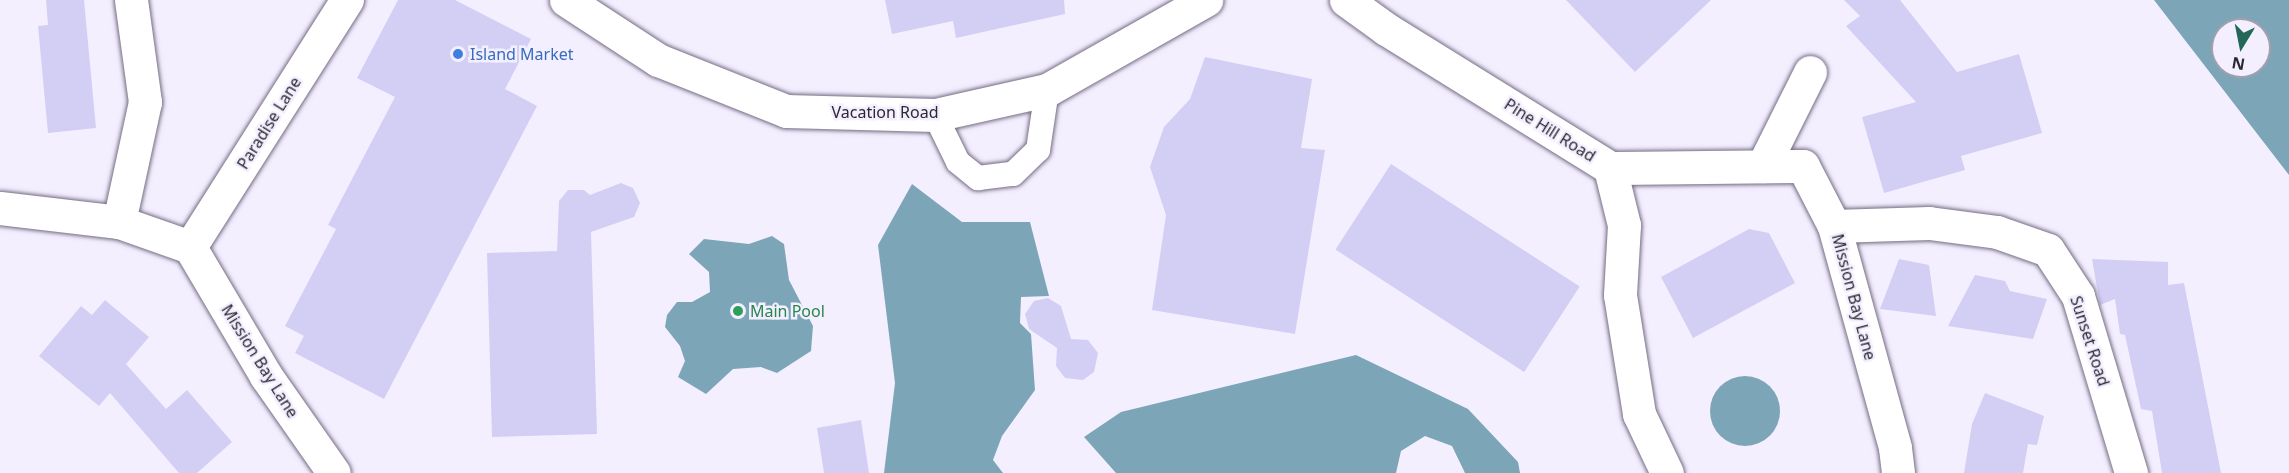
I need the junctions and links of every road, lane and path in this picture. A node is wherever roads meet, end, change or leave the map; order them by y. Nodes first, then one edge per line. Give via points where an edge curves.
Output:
1 (131, 0) edge
2 (347, 0) edge
3 (566, 0) edge
4 (1206, 0) edge
5 (1346, 0) edge
6 (1810, 72) dead end
7 (1047, 90) junction
8 (935, 115) junction
9 (1762, 166) junction
10 (1610, 168) junction
11 (0, 208) edge
12 (119, 222) junction
13 (1834, 226) junction
14 (190, 247) junction
15 (334, 473) edge
16 (1667, 473) edge
17 (1898, 473) edge
18 (2131, 473) edge

1 - 12 street via 145,102
2 - 14 street, Paradise Lane
3 - 8 street, Vacation Road via 658,60 786,111
4 - 7 street, Vacation Road
5 - 10 street, Pine Hill Road
6 - 9 street
7 - 8 street, Vacation Road
7 - 8 lane via 1038,150 1013,174 978,178 958,162
9 - 10 street, Mission Bay Lane
9 - 13 street, Mission Bay Lane via 1803,166
10 - 16 street, Pine Hill Road via 1624,225 1620,295 1639,414
11 - 12 street
12 - 14 street
13 - 17 street, Mission Bay Lane
13 - 18 street, Sunset Road via 1929,223 1997,232 2048,250 2078,296
14 - 15 street, Mission Bay Lane via 266,376

